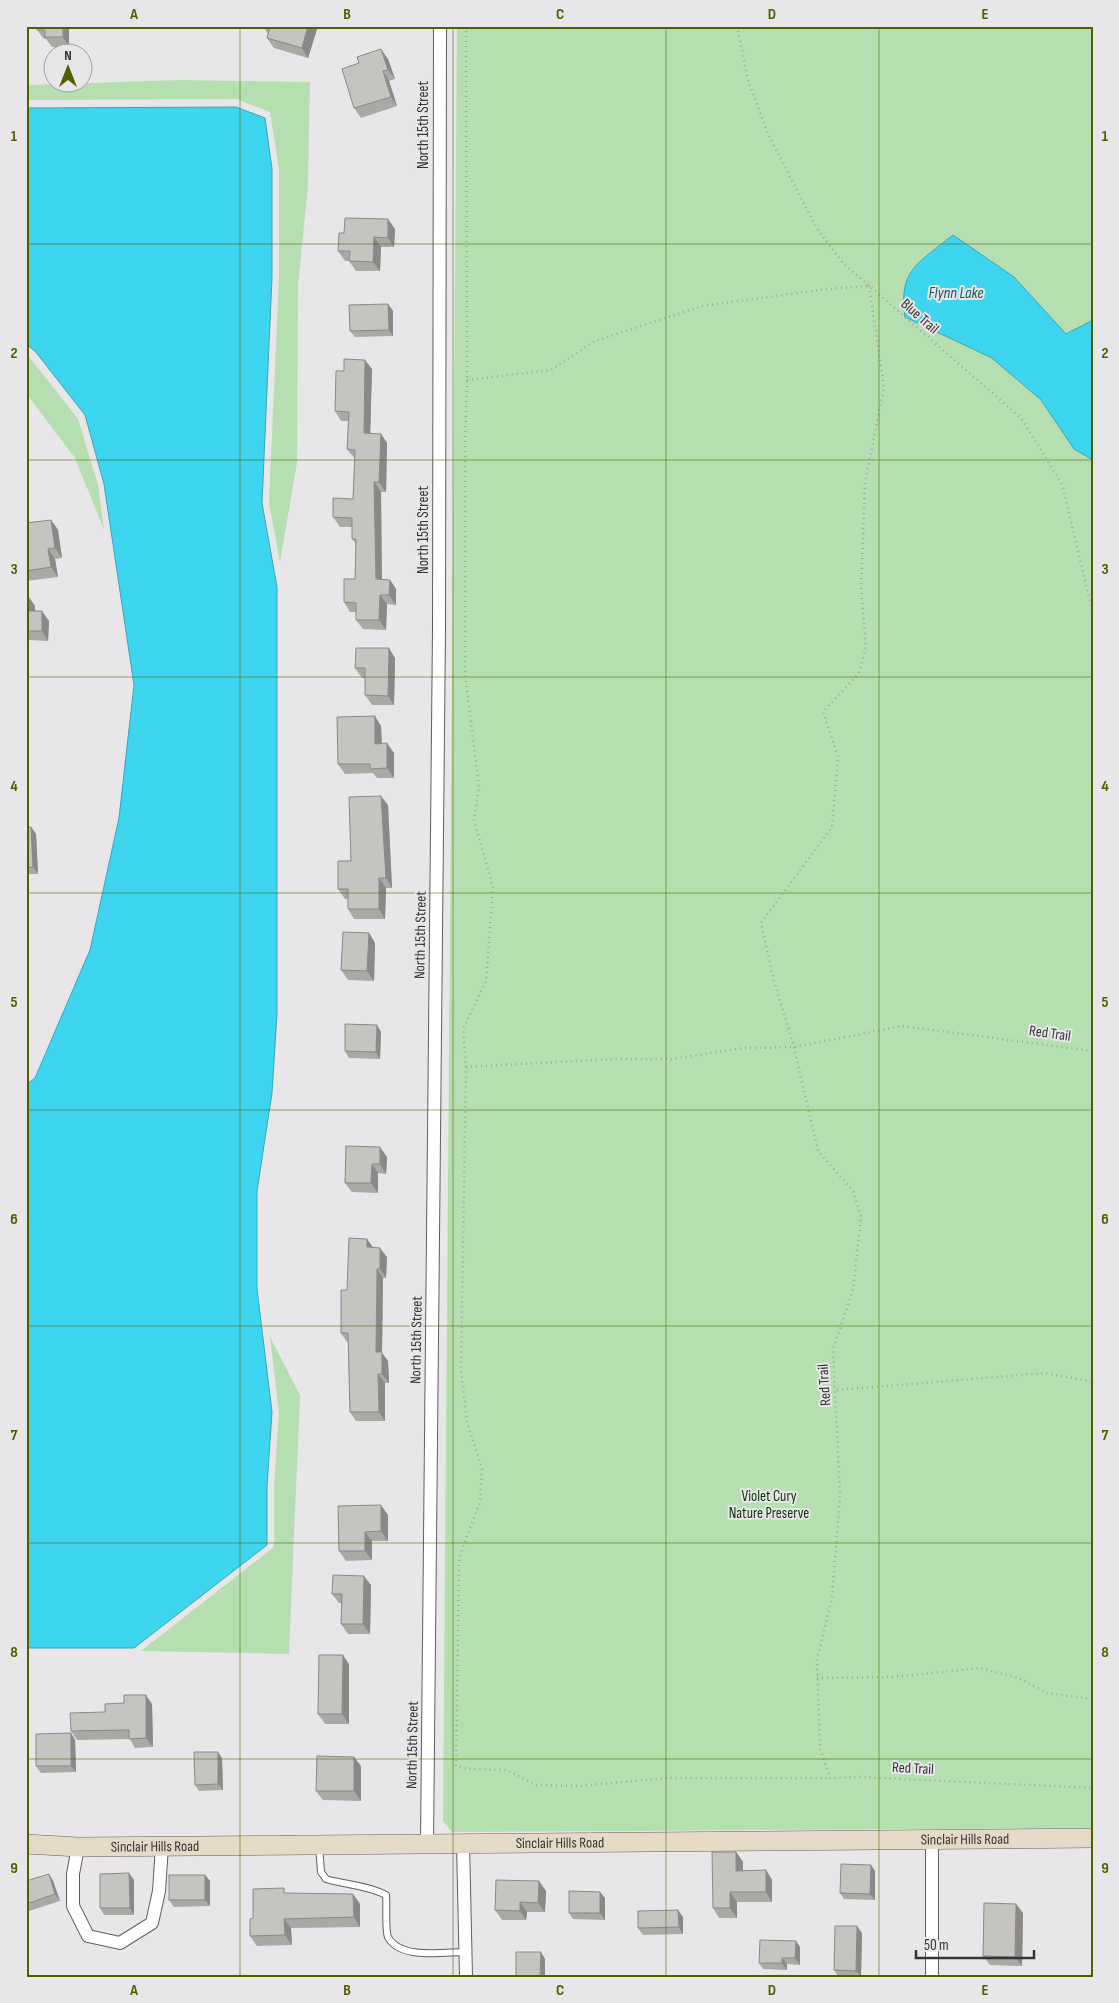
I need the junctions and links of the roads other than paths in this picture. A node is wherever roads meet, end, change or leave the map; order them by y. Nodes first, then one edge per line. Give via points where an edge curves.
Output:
1 (440, 26) edge
2 (1093, 1838) edge
3 (932, 1840) junction
4 (427, 1843) junction
5 (463, 1843) junction
6 (26, 1844) edge
7 (319, 1844) junction
8 (162, 1846) junction
9 (78, 1847) junction
10 (465, 1952) junction
11 (466, 1977) edge
12 (932, 1977) edge

1 - 4 street, North 15th Street via 439,649
2 - 3 street, Sinclair Hills Road
3 - 5 street, Sinclair Hills Road
3 - 12 street
4 - 5 street, Sinclair Hills Road
4 - 7 street, Sinclair Hills Road
5 - 10 street
6 - 9 street, Sinclair Hills Road
7 - 8 street, Sinclair Hills Road
7 - 10 lane via 321,1872 326,1880 371,1887 386,1895 388,1937 397,1947 416,1953
8 - 9 street, Sinclair Hills Road
8 - 9 street via 159,1891 152,1923 120,1943 88,1936 73,1906 73,1874
10 - 11 street

